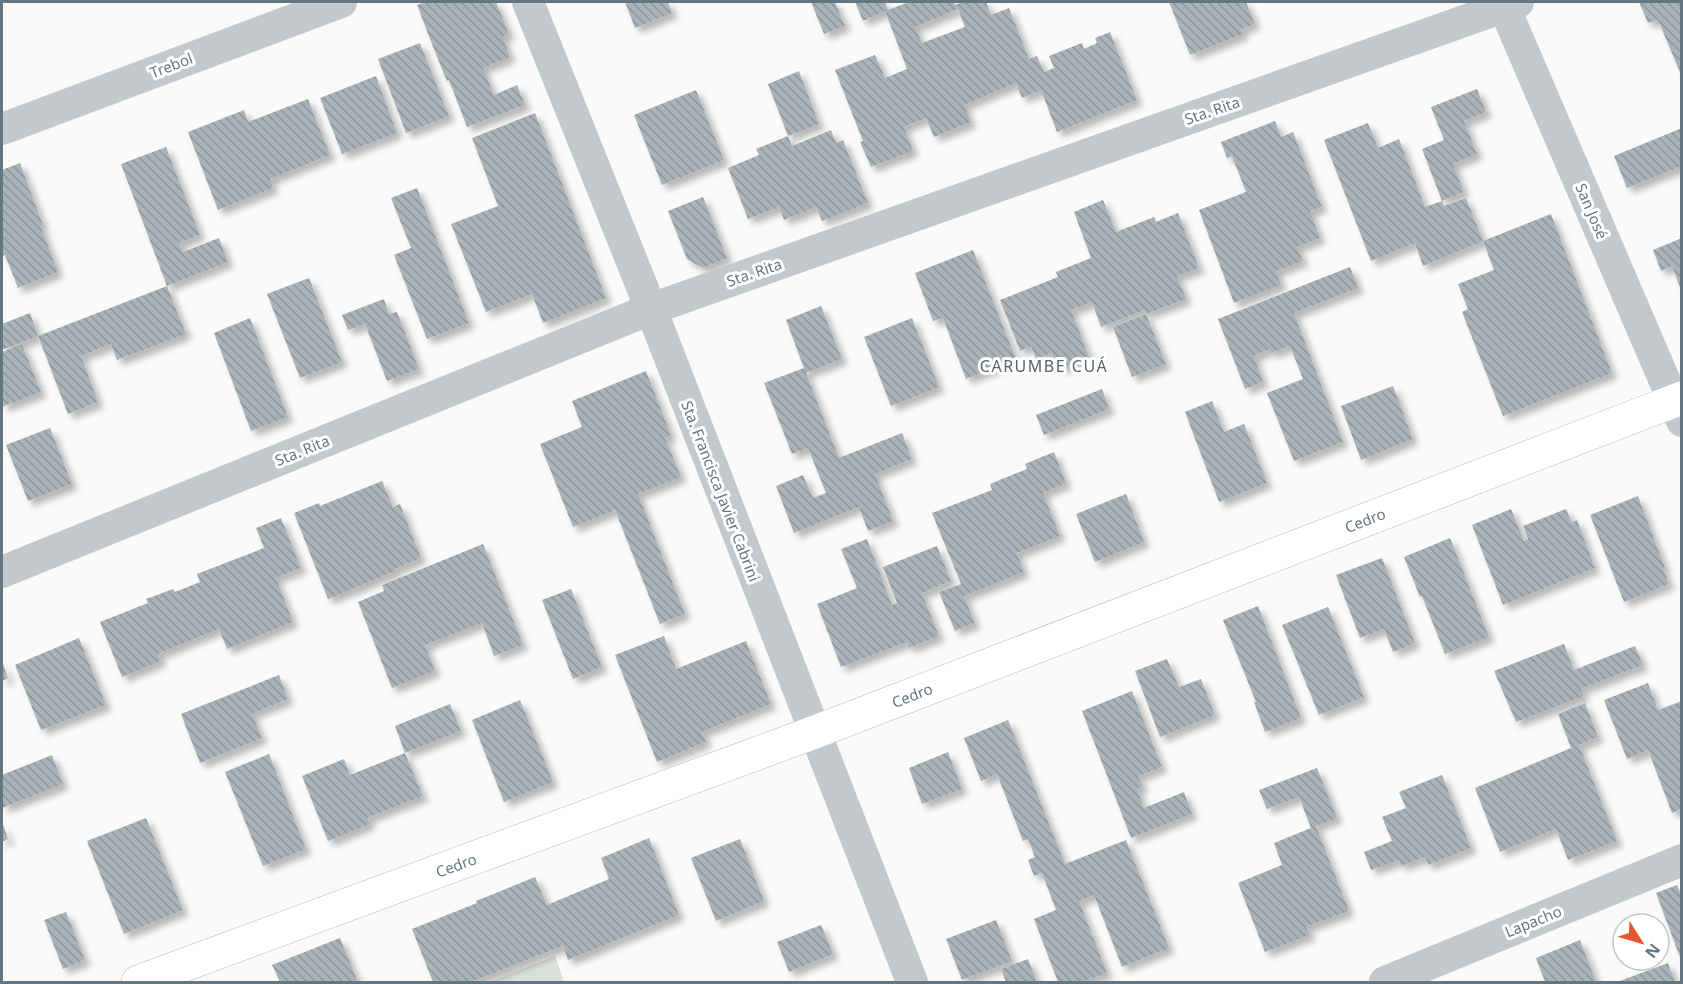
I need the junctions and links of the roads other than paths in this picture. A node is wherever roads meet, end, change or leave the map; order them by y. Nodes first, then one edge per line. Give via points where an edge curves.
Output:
1 (341, 2) edge
2 (528, 2) edge
3 (1508, 3) edge
4 (2, 129) edge
5 (651, 309) junction
6 (1679, 407) edge
7 (2, 572) edge
8 (815, 732) junction
9 (1682, 860) edge
10 (138, 982) edge
11 (912, 982) edge
12 (1385, 982) edge

1 - 4 street, Trebol
2 - 5 street, Sta. Francisca Javier Cabrini
3 - 5 street, Sta. Rita
3 - 6 street, San José
5 - 7 street, Sta. Rita
5 - 8 street, Sta. Francisca Javier Cabrini
6 - 8 street, Cedro
8 - 10 street, Cedro
8 - 11 street, Sta. Francisca Javier Cabrini
9 - 12 street, Lapacho

